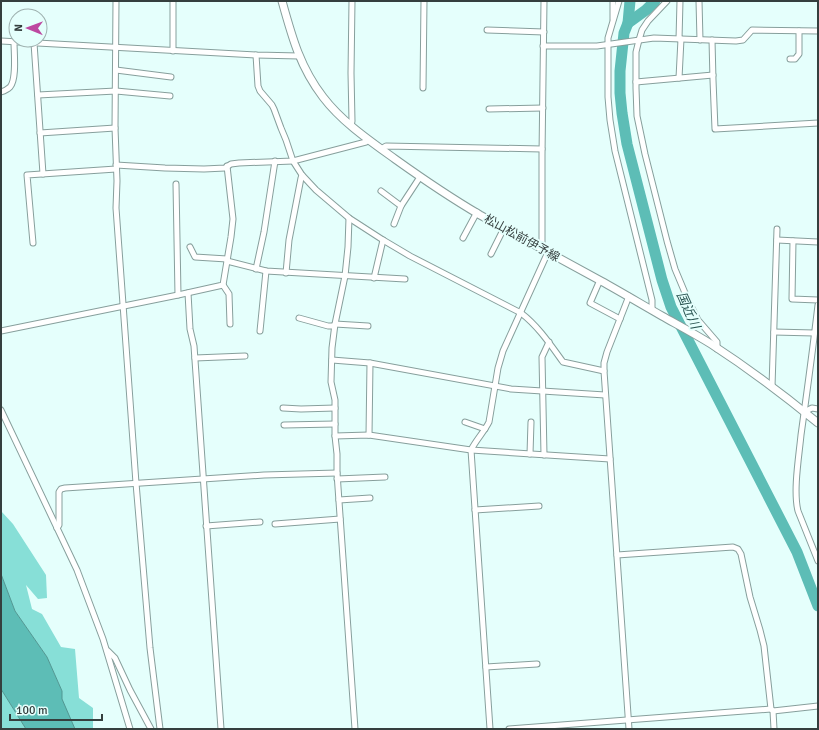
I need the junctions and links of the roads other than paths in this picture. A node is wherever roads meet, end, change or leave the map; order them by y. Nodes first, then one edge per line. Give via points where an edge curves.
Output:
1 (116, 1) edge
2 (173, 1) edge
3 (282, 1) edge
4 (352, 1) edge
5 (424, 1) edge
6 (544, 1) edge
7 (613, 1) edge
8 (619, 1) edge
9 (667, 1) edge
10 (680, 1) edge
11 (699, 1) edge
12 (613, 24) junction
13 (487, 30) dead end
14 (799, 31) junction
15 (818, 31) edge
16 (544, 32) junction
17 (680, 39) junction
18 (637, 40) junction
19 (700, 40) junction
20 (712, 40) junction
21 (48, 44) edge
22 (609, 45) junction
23 (543, 46) junction
24 (14, 48) edge
25 (34, 48) edge
26 (116, 48) junction
27 (173, 51) junction
28 (256, 55) junction
29 (299, 56) junction
30 (790, 59) dead end
31 (116, 70) junction
32 (713, 75) junction
33 (171, 77) dead end
34 (679, 78) junction
35 (636, 82) junction
36 (423, 88) dead end
37 (116, 91) junction
38 (1, 92) edge
39 (38, 95) junction
40 (170, 96) dead end
41 (489, 108) dead end
42 (542, 108) junction
43 (818, 123) edge
44 (351, 126) junction
45 (115, 128) junction
46 (40, 133) junction
47 (369, 140) junction
48 (381, 149) junction
49 (542, 149) junction
50 (293, 161) junction
51 (275, 162) junction
52 (227, 166) junction
53 (116, 167) junction
54 (43, 174) junction
55 (302, 175) junction
56 (420, 177) junction
57 (176, 184) dead end
58 (381, 191) dead end
59 (401, 206) junction
60 (476, 212) junction
61 (349, 218) junction
62 (394, 224) dead end
63 (504, 228) junction
64 (777, 230) dead end
65 (463, 238) dead end
66 (383, 240) junction
67 (777, 240) junction
68 (793, 241) junction
69 (818, 242) edge
70 (33, 243) dead end
71 (190, 247) dead end
72 (540, 248) junction
73 (548, 252) junction
74 (491, 254) dead end
75 (227, 260) junction
76 (256, 269) junction
77 (266, 272) junction
78 (286, 273) junction
79 (345, 276) junction
80 (374, 278) junction
81 (405, 280) dead end
82 (600, 280) junction
83 (223, 285) junction
84 (188, 293) junction
85 (178, 295) junction
86 (629, 296) junction
87 (818, 300) edge
88 (818, 305) edge
89 (123, 307) junction
90 (652, 310) junction
91 (521, 313) junction
92 (299, 318) dead end
93 (620, 319) junction
94 (230, 324) dead end
95 (335, 325) junction
96 (368, 326) dead end
97 (1, 331) edge
98 (260, 331) dead end
99 (774, 332) junction
100 (814, 333) junction
101 (549, 342) junction
102 (718, 349) junction
103 (245, 356) dead end
104 (195, 358) junction
105 (332, 360) junction
106 (370, 363) junction
107 (604, 371) junction
108 (495, 386) junction
109 (772, 387) junction
110 (543, 391) junction
111 (605, 395) junction
112 (283, 408) dead end
113 (335, 408) junction
114 (818, 409) edge
115 (1, 410) edge
116 (804, 412) junction
117 (465, 422) dead end
118 (531, 422) dead end
119 (818, 423) edge
120 (335, 424) junction
121 (284, 425) dead end
122 (485, 429) junction
123 (369, 435) junction
124 (335, 436) junction
125 (471, 450) junction
126 (530, 454) junction
127 (544, 454) junction
128 (610, 459) junction
129 (336, 472) junction
130 (385, 477) dead end
131 (203, 478) junction
132 (337, 479) junction
133 (136, 483) junction
134 (370, 498) dead end
135 (338, 500) junction
136 (539, 506) dead end
137 (475, 510) junction
138 (340, 519) junction
139 (260, 522) dead end
140 (275, 524) dead end
141 (206, 526) junction
142 (57, 528) junction
143 (617, 555) junction
144 (818, 561) edge
145 (106, 649) junction
146 (536, 664) dead end
147 (486, 667) junction
148 (818, 706) edge
149 (772, 710) junction
150 (628, 720) junction
151 (130, 729) edge
152 (150, 729) edge
153 (160, 729) edge
154 (221, 729) edge
155 (355, 729) edge
156 (490, 729) edge
157 (509, 729) edge
158 (629, 729) edge
159 (774, 729) edge

1 - 26 street
2 - 27 street
3 - 29 main road, 松山松前伊予線
4 - 44 street
5 - 36 street
6 - 16 street
7 - 12 street
8 - 12 street
9 - 18 street via 648,21
10 - 17 street
11 - 19 street
12 - 22 street via 608,38
13 - 16 street
14 - 15 street
14 - 20 street via 752,30 743,40
14 - 30 street via 799,54
16 - 23 street
17 - 18 street
17 - 19 street
17 - 34 street
18 - 22 street
18 - 35 street
19 - 20 street
20 - 32 street
21 - 26 street
22 - 23 street
22 - 90 street via 608,97 615,151 652,300
23 - 42 street
24 - 38 street via 13,80 8,89
25 - 39 street
26 - 27 street
26 - 31 street
27 - 28 street
28 - 29 street
28 - 50 street via 258,86 274,109
29 - 44 main road, 松山松前伊予線 via 323,98
31 - 33 street
31 - 37 street
32 - 34 street
32 - 43 street via 715,129
34 - 35 street
35 - 102 street via 637,116 644,154 666,241 688,300 698,320 717,342
37 - 39 street
37 - 40 street
37 - 45 street
39 - 46 street
41 - 42 street
42 - 49 street
44 - 47 main road, 松山松前伊予線
45 - 46 street
45 - 53 street
46 - 54 street
47 - 48 main road, 松山松前伊予線
47 - 50 street
48 - 49 street via 386,146
48 - 56 main road, 松山松前伊予線
49 - 72 street
50 - 51 street
50 - 55 street
51 - 52 street
51 - 76 street
52 - 53 street via 204,169
52 - 75 street via 233,219
53 - 54 street
53 - 89 street via 116,208
54 - 70 street via 27,175
55 - 61 street
55 - 78 street via 289,240
56 - 59 street
56 - 60 main road, 松山松前伊予線
57 - 85 street
58 - 59 street
59 - 62 street
60 - 63 main road, 松山松前伊予線
60 - 65 street
61 - 66 street
61 - 79 street
63 - 72 main road, 松山松前伊予線
63 - 74 street
64 - 67 street
66 - 80 street
66 - 91 street
67 - 68 street
67 - 99 street
68 - 69 street
68 - 87 street via 792,299
71 - 75 street via 195,257
72 - 73 main road, 松山松前伊予線
73 - 82 main road, 松山松前伊予線
73 - 91 street
75 - 76 street
75 - 83 street
76 - 77 street
77 - 78 street
77 - 98 street
78 - 79 street
79 - 80 street
79 - 95 street
80 - 81 street
82 - 86 main road, 松山松前伊予線
82 - 93 street via 590,303
83 - 84 street
83 - 94 street via 229,294
84 - 85 street
84 - 104 street
85 - 89 street
86 - 90 main road, 松山松前伊予線
86 - 93 street
88 - 100 street
89 - 97 street
89 - 133 street
90 - 102 main road, 松山松前伊予線
91 - 101 street
91 - 108 street via 503,351
92 - 95 street via 328,326
93 - 107 street via 607,352
95 - 96 street
95 - 105 street
99 - 100 street
99 - 109 street
100 - 116 street
101 - 107 street via 563,362
101 - 110 street via 542,357
102 - 109 main road, 松山松前伊予線
103 - 104 street
104 - 131 street
105 - 106 street
105 - 113 street via 331,382
106 - 108 street
106 - 123 street
107 - 111 street
108 - 110 street
108 - 122 street
109 - 116 main road, 松山松前伊予線
110 - 111 street
110 - 127 street
111 - 128 street
112 - 113 street
113 - 120 street
114 - 116 street via 812,408
115 - 142 street
116 - 119 main road, 松山松前伊予線
116 - 144 street via 796,503
117 - 122 street
118 - 126 street
120 - 121 street
120 - 124 street
122 - 125 street
123 - 124 street
123 - 125 street
124 - 129 street
125 - 126 street
125 - 137 street
126 - 127 street
127 - 128 street
128 - 143 street
129 - 131 street
129 - 132 street
130 - 132 street
131 - 133 street
131 - 141 street
132 - 135 street
133 - 142 street via 61,489
133 - 153 street via 150,648
134 - 135 street
135 - 138 street
136 - 137 street
137 - 147 street
138 - 140 street
138 - 155 street
139 - 141 street
141 - 154 street
142 - 145 street via 77,570
143 - 149 street via 733,547 738,549 764,646
143 - 150 street
145 - 151 street
145 - 152 street via 115,658
146 - 147 street
147 - 156 street
148 - 149 street
149 - 150 street
149 - 159 street
150 - 157 street
150 - 158 street

